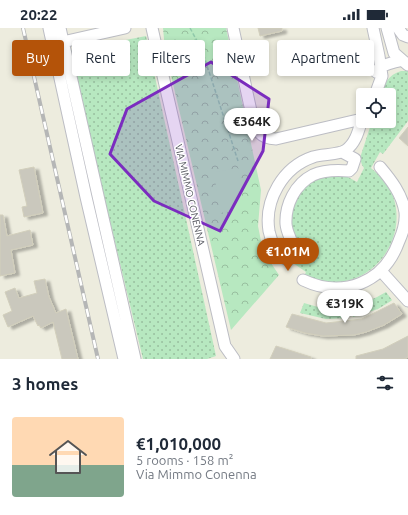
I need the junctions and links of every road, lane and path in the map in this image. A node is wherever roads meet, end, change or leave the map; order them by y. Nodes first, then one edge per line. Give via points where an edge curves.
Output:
1 (50, 28) edge
2 (60, 28) edge
3 (125, 28) edge
4 (152, 28) edge
5 (190, 28) edge
6 (233, 28) edge
7 (374, 28) edge
8 (387, 28) edge
9 (398, 28) edge
10 (408, 37) edge
11 (56, 40) edge
12 (58, 40) edge
13 (64, 42) edge
14 (405, 63) edge
15 (64, 66) edge
16 (381, 67) junction
17 (64, 76) edge
18 (371, 88) edge
19 (378, 88) edge
20 (356, 121) edge
21 (360, 128) edge
22 (362, 128) edge
23 (342, 152) junction
24 (355, 159) junction
25 (238, 161) dead end
26 (380, 167) dead end
27 (381, 271) junction
28 (303, 280) dead end
29 (408, 301) edge
30 (124, 359) edge
31 (135, 359) edge
32 (234, 359) edge

1 - 11 street
2 - 12 street
3 - 13 street
4 - 32 street, VIA MIMMO CONENNA via 224,342
5 - 25 path via 202,50
6 - 20 street via 254,125 259,133 276,139
7 - 16 street
8 - 14 street via 394,53
9 - 10 street
14 - 16 street
15 - 31 street
16 - 18 street via 377,70
16 - 19 street via 382,76
17 - 30 street via 86,197
21 - 23 street via 355,142
22 - 24 street
23 - 24 street
23 - 24 street via 324,154 301,162 287,174 276,190 270,204 268,224 272,242 281,257 288,260 293,256 294,247 286,225 286,212 296,191 313,175 336,170 349,171
26 - 27 street via 393,182 404,212 404,228 398,244 391,260
27 - 28 street via 365,282 350,287 317,286
27 - 29 street

